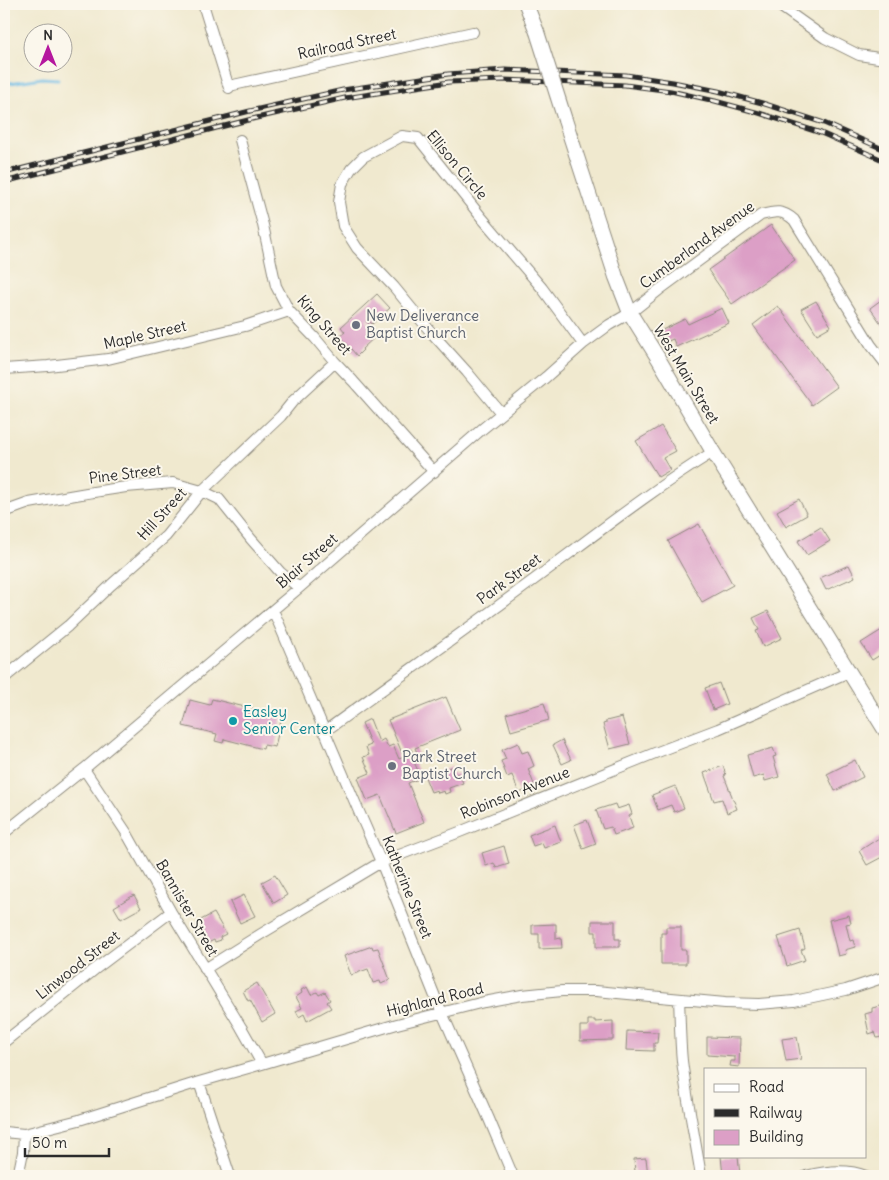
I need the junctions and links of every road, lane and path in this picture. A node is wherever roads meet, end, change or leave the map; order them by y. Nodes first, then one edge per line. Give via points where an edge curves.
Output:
1 (203, 4) edge
2 (526, 4) edge
3 (777, 4) edge
4 (473, 32) dead end
5 (885, 58) edge
6 (240, 140) dead end
7 (289, 312) junction
8 (630, 314) junction
9 (583, 344) junction
10 (335, 362) junction
11 (885, 363) edge
12 (4, 368) edge
13 (501, 413) junction
14 (713, 452) junction
15 (434, 472) junction
16 (202, 492) junction
17 (4, 512) edge
18 (299, 588) junction
19 (273, 610) junction
20 (849, 672) junction
21 (4, 678) edge
22 (885, 730) edge
23 (324, 732) junction
24 (84, 769) junction
25 (4, 833) edge
26 (381, 862) junction
27 (171, 912) junction
28 (205, 969) junction
29 (885, 977) edge
30 (680, 999) junction
31 (442, 1012) junction
32 (4, 1042) edge
33 (262, 1064) junction
34 (199, 1082) junction
35 (4, 1132) edge
36 (24, 1134) junction
37 (18, 1176) edge
38 (230, 1176) edge
39 (513, 1176) edge
40 (701, 1176) edge
41 (806, 1176) edge
42 (866, 1176) edge

1 - 4 street, Railroad Street via 229,87
2 - 8 main road, West Main Street, bridge
3 - 5 street via 825,38 859,55
6 - 7 street, King Street via 276,286
7 - 10 street, King Street
7 - 12 street, Maple Street via 108,360
8 - 9 street, Blair Street
8 - 11 street, Cumberland Avenue via 742,228 762,215 778,212 794,220
8 - 14 main road, West Main Street
9 - 13 street, Blair Street
9 - 13 street, Ellison Circle via 542,288 418,138 402,136 363,157 342,184 339,202 343,226 357,248
10 - 15 street, King Street
10 - 16 street, Hill Street
13 - 15 street, Blair Street
14 - 20 main road, West Main Street
14 - 23 street, Park Street via 629,509
15 - 18 street, Blair Street
16 - 17 street, Pine Street via 173,483 126,487 30,503
16 - 18 street, Pine Street via 219,499 280,572
16 - 21 street, Hill Street via 166,536 68,626
18 - 19 street, Blair Street
19 - 23 street, Katherine Street
19 - 24 street, Blair Street
20 - 22 main road, West Main Street
20 - 26 street, Robinson Avenue via 718,729
23 - 26 street, Katherine Street
24 - 25 street, Blair Street
24 - 27 street, Bannister Street via 126,832
26 - 28 street, Robinson Avenue
26 - 31 street, Katherine Street
27 - 28 street, Bannister Street
27 - 32 street, Linwood Street
28 - 33 street, Bannister Street
29 - 30 street, Highland Road via 846,990 794,1001 759,1004
30 - 31 street, Highland Road via 562,991 522,995
30 - 40 street via 682,1059
31 - 33 street, Highland Road
31 - 39 street, Katherine Street
33 - 34 street, Highland Road
34 - 36 street, Highland Road
34 - 38 street
35 - 36 street, Highland Road
36 - 37 street
41 - 42 street via 841,1170

